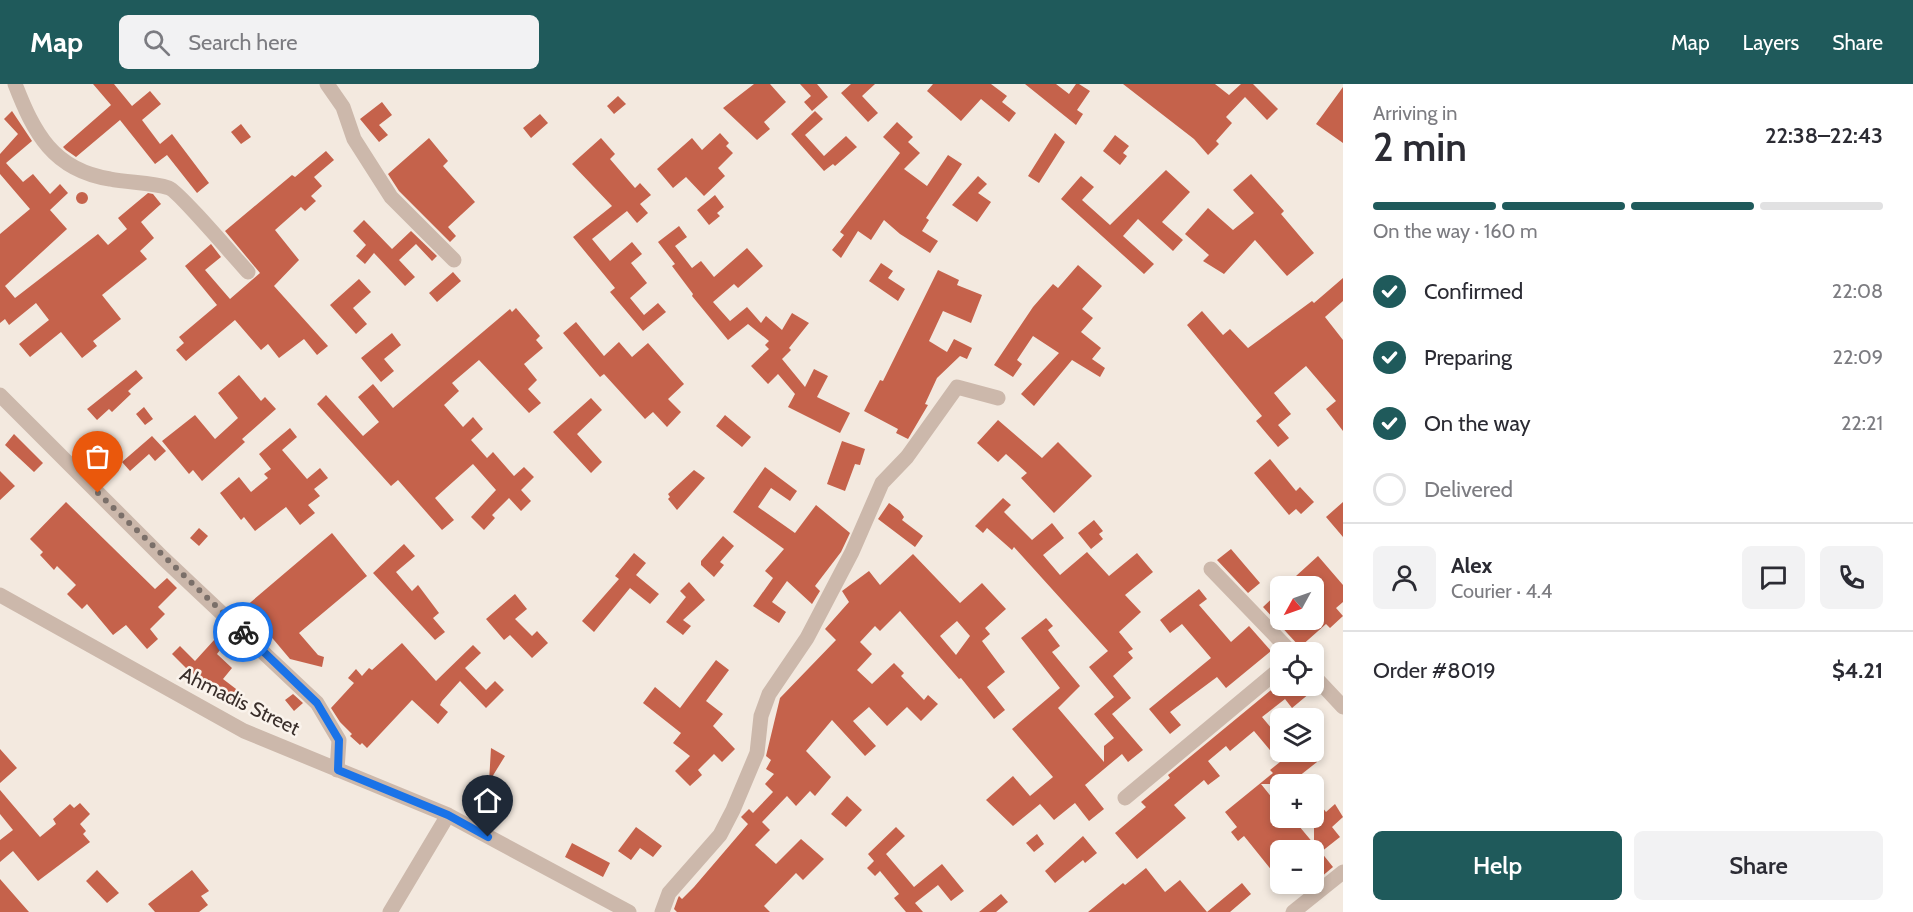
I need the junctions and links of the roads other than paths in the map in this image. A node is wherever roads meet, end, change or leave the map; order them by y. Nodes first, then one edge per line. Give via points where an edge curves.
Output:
1 (15, 84) edge
2 (327, 84) edge
3 (454, 260) dead end
4 (248, 272) dead end
5 (0, 395) edge
6 (998, 398) dead end
7 (1212, 569) dead end
8 (0, 595) edge
9 (1281, 642) edge
10 (1270, 677) edge
11 (1324, 687) edge
12 (1343, 707) edge
13 (338, 770) junction
14 (1125, 798) dead end
15 (448, 815) junction
16 (1343, 872) edge
17 (390, 912) edge
18 (629, 912) edge
19 (662, 912) edge
20 (1293, 912) edge

1 - 4 street via 27,115 47,148 73,169 106,179 171,188
2 - 3 street via 343,106 354,139 391,197
5 - 13 street via 163,558 317,703 339,740
6 - 19 street via 957,387 908,457 882,483 852,552 807,638 769,694 761,716 757,753 733,810 720,835 669,893
7 - 9 street
8 - 13 street, Ahmadis Street via 244,731
10 - 14 street
11 - 12 street
13 - 15 street, Ahmadis Street
15 - 17 street
15 - 18 street, Ahmadis Street
16 - 20 street

